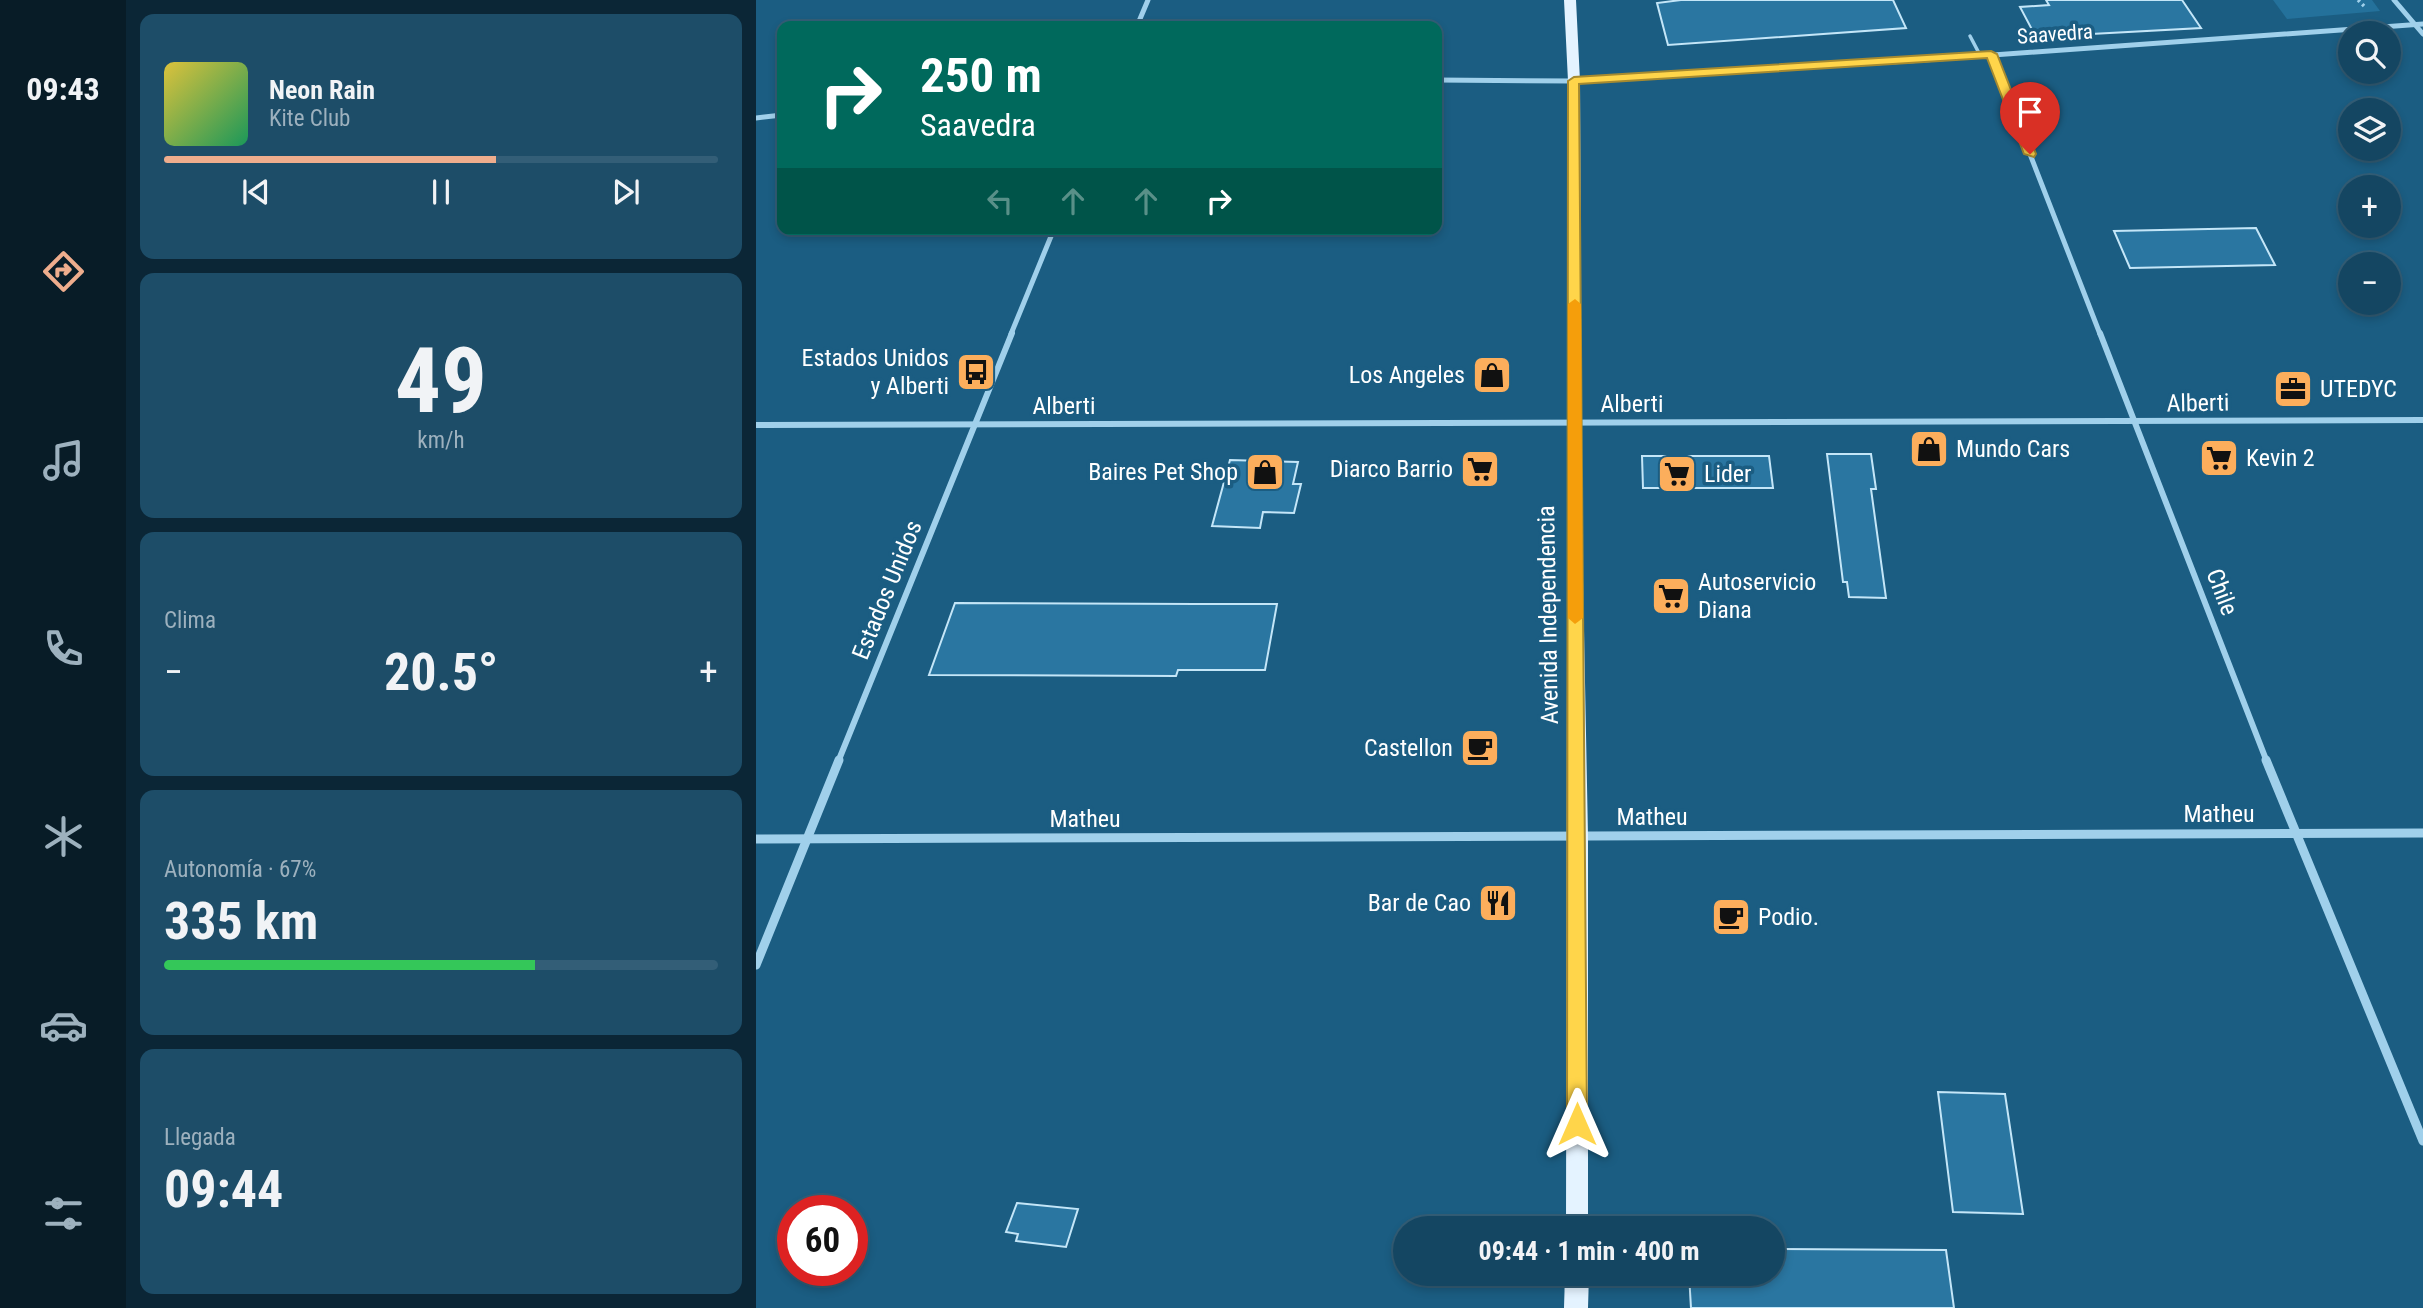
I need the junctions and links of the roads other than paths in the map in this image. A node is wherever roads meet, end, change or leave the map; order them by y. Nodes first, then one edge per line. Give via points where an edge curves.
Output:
1 (1148, 0) edge
2 (1570, 0) edge
3 (2394, 0) edge
4 (1139, 21) edge
5 (2423, 24) edge
6 (2415, 25) junction
7 (2423, 34) edge
8 (1970, 36) dead end
9 (1991, 54) junction
10 (1980, 55) junction
11 (1442, 80) edge
12 (1574, 81) junction
13 (777, 116) edge
14 (756, 118) edge
15 (1052, 235) edge
16 (2423, 420) edge
17 (1575, 423) junction
18 (2136, 423) junction
19 (756, 425) edge
20 (975, 426) junction
21 (2295, 833) junction
22 (2423, 833) edge
23 (1578, 836) junction
24 (756, 839) edge
25 (807, 839) junction
26 (756, 965) edge
27 (2423, 1141) edge
28 (1577, 1216) edge
29 (1577, 1286) edge
30 (1576, 1308) edge

1 - 4 street
2 - 12 main road, Avenida Independencia
3 - 6 street
5 - 6 street, Saavedra
6 - 7 street
6 - 9 street, Saavedra
8 - 10 lane
9 - 10 street, Saavedra
9 - 18 street, Chile
10 - 12 street, Saavedra
11 - 12 street, Saavedra
12 - 17 main road, Avenida Independencia
13 - 14 street
15 - 20 street, Estados Unidos
16 - 18 street, Alberti
17 - 18 street, Alberti
17 - 20 street, Alberti
17 - 23 main road, Avenida Independencia
18 - 21 street, Chile
19 - 20 street, Alberti
20 - 25 street, Estados Unidos
21 - 22 street, Matheu
21 - 23 street, Matheu
21 - 27 street, Chile
23 - 25 street, Matheu
23 - 28 main road, Avenida Independencia
24 - 25 street, Matheu
25 - 26 street, Estados Unidos
29 - 30 main road

